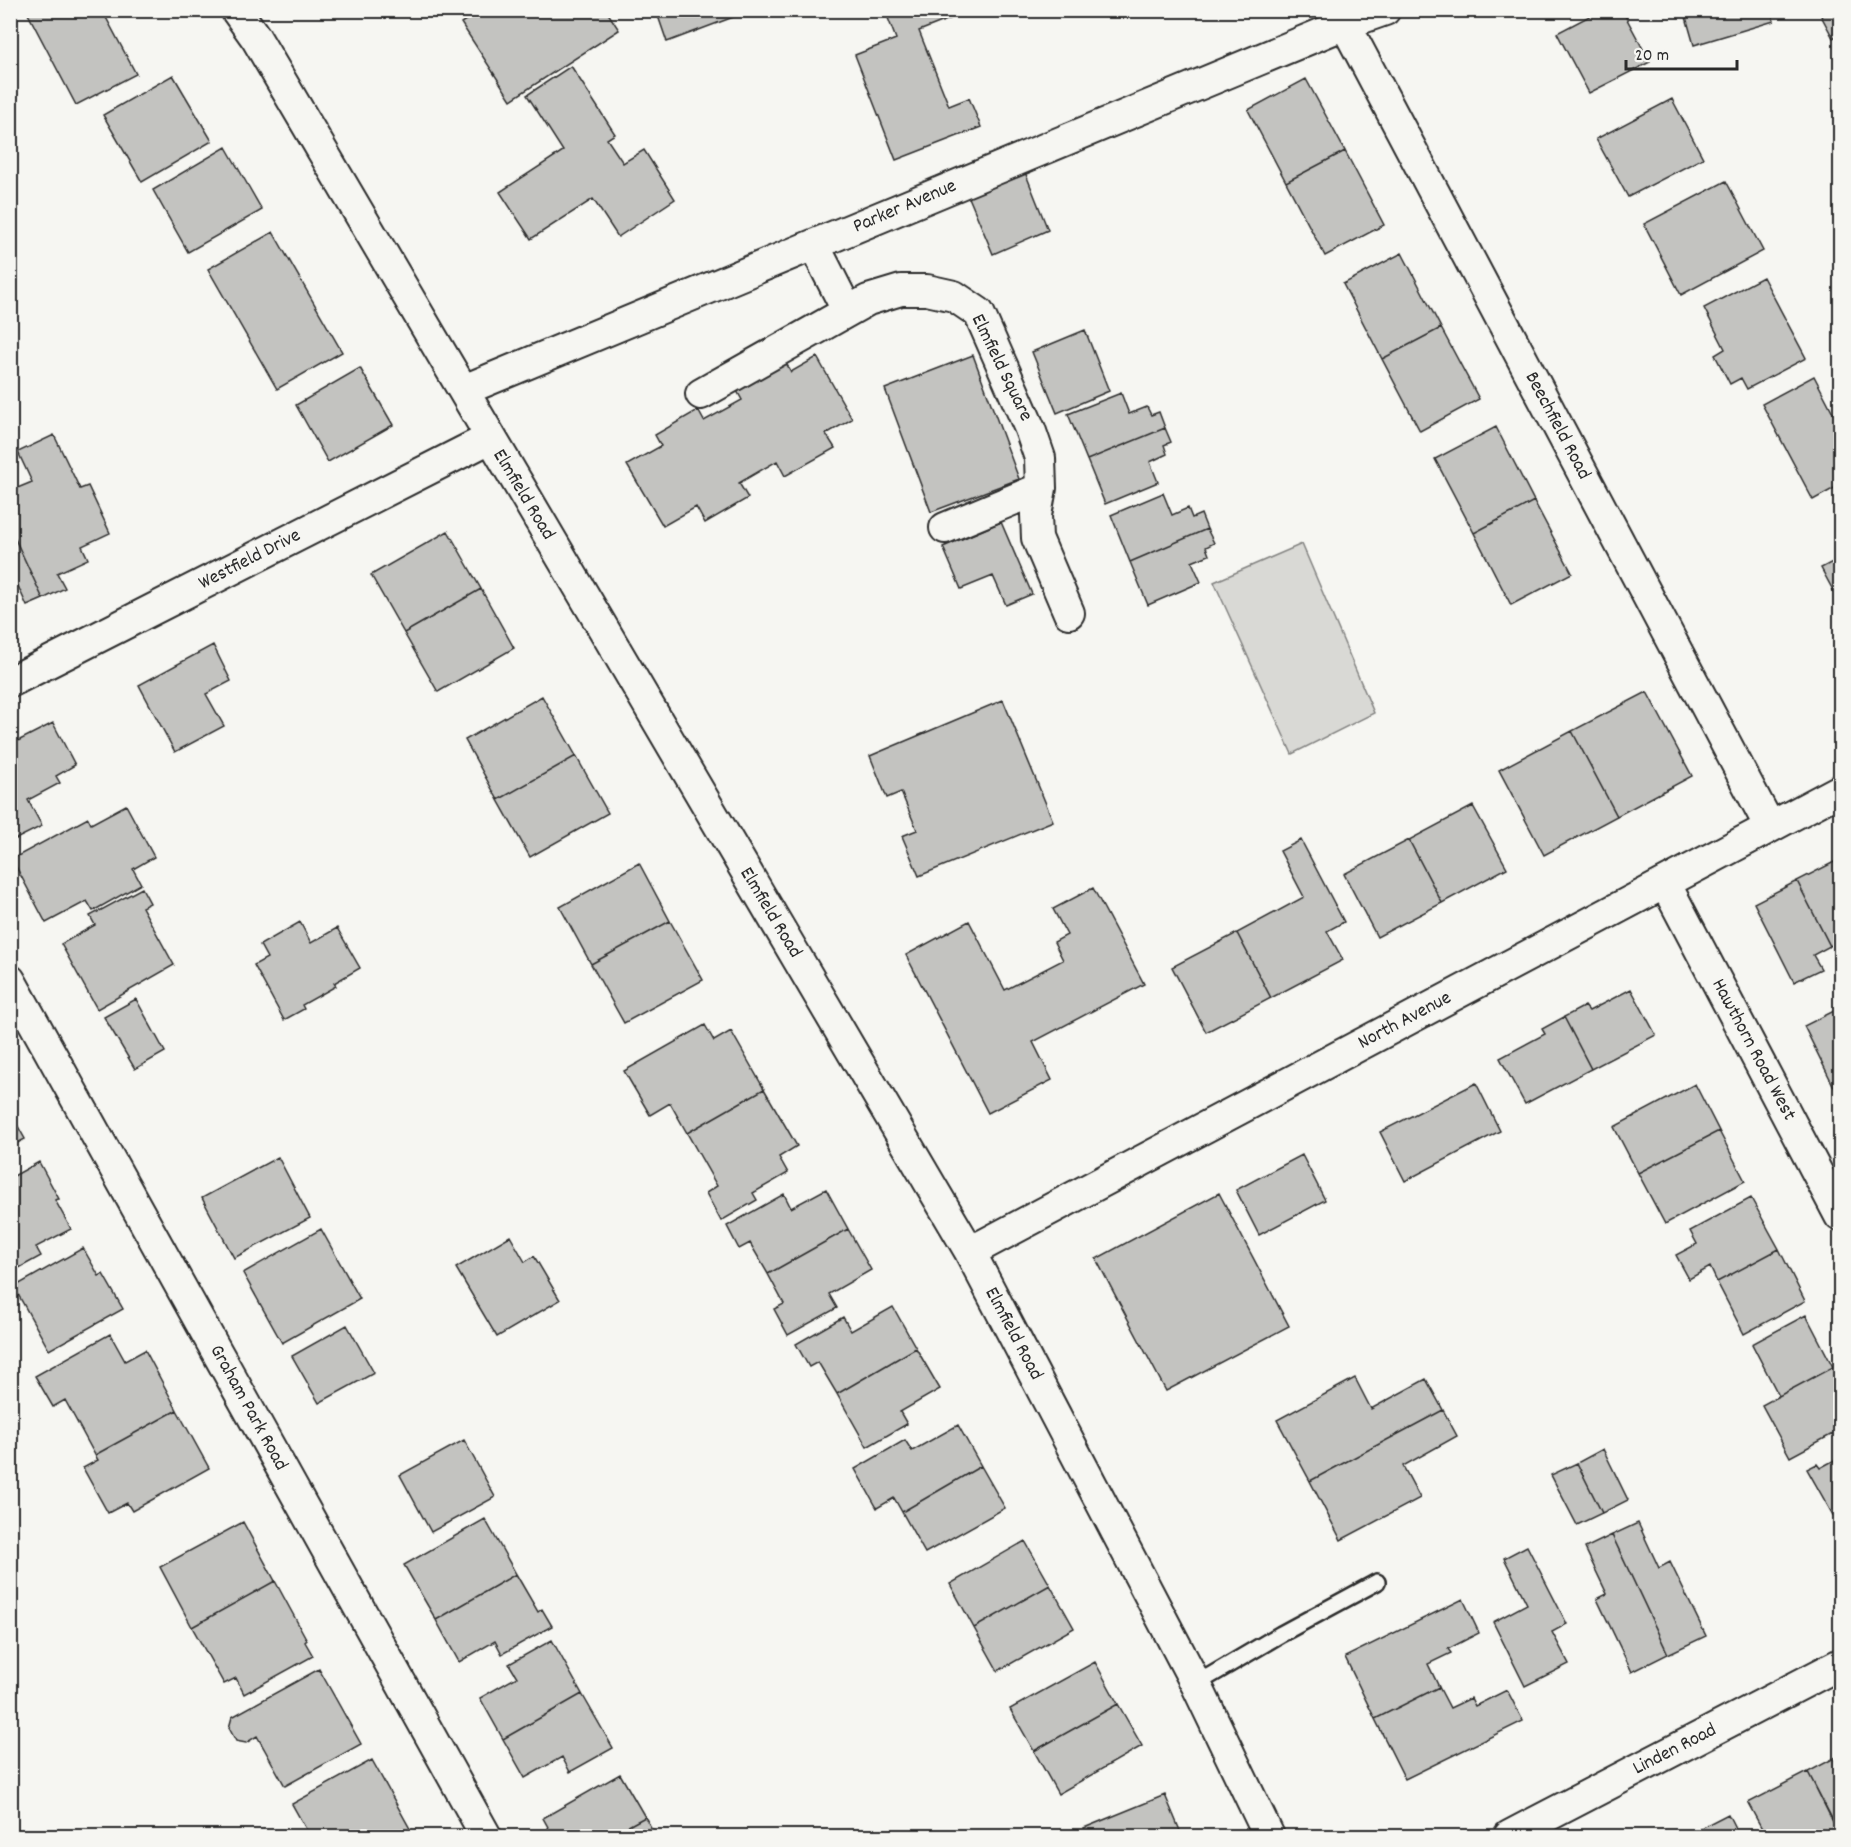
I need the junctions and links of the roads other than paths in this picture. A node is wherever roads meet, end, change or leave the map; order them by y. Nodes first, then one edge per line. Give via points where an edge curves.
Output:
1 (236, 10) edge
2 (1385, 10) edge
3 (1345, 24) junction
4 (814, 245) junction
5 (847, 310) junction
6 (464, 390) junction
7 (701, 394) dead end
8 (490, 438) junction
9 (1041, 488) junction
10 (945, 528) dead end
11 (1069, 613) dead end
12 (10, 682) edge
13 (1840, 790) edge
14 (1770, 827) junction
15 (1665, 883) junction
16 (10, 980) edge
17 (1840, 1214) edge
18 (970, 1252) junction
19 (1377, 1582) dead end
20 (1840, 1664) edge
21 (1196, 1684) junction
22 (1515, 1835) edge
23 (486, 1836) edge
24 (1269, 1836) edge

1 - 6 street, Elmfield Road
2 - 3 street, Parker Avenue
3 - 4 street, Parker Avenue
3 - 14 street, Beechfield Road
4 - 5 street
4 - 6 street, Parker Avenue
5 - 7 street, Elmfield Square
5 - 9 street, Elmfield Square via 901,290 927,290 954,296 978,313 1030,429 1040,458
6 - 8 street, Elmfield Road
8 - 12 street, Westfield Drive
8 - 18 street, Elmfield Road
9 - 10 street
9 - 11 street, Elmfield Square via 1037,538
13 - 14 street, North Avenue
14 - 15 street, North Avenue
15 - 17 street, Hawthorn Road West
15 - 18 street, North Avenue
16 - 23 street, Graham Park Road
18 - 21 street, Elmfield Road
19 - 21 lane
20 - 22 street, Linden Road
21 - 24 street, Elmfield Road

